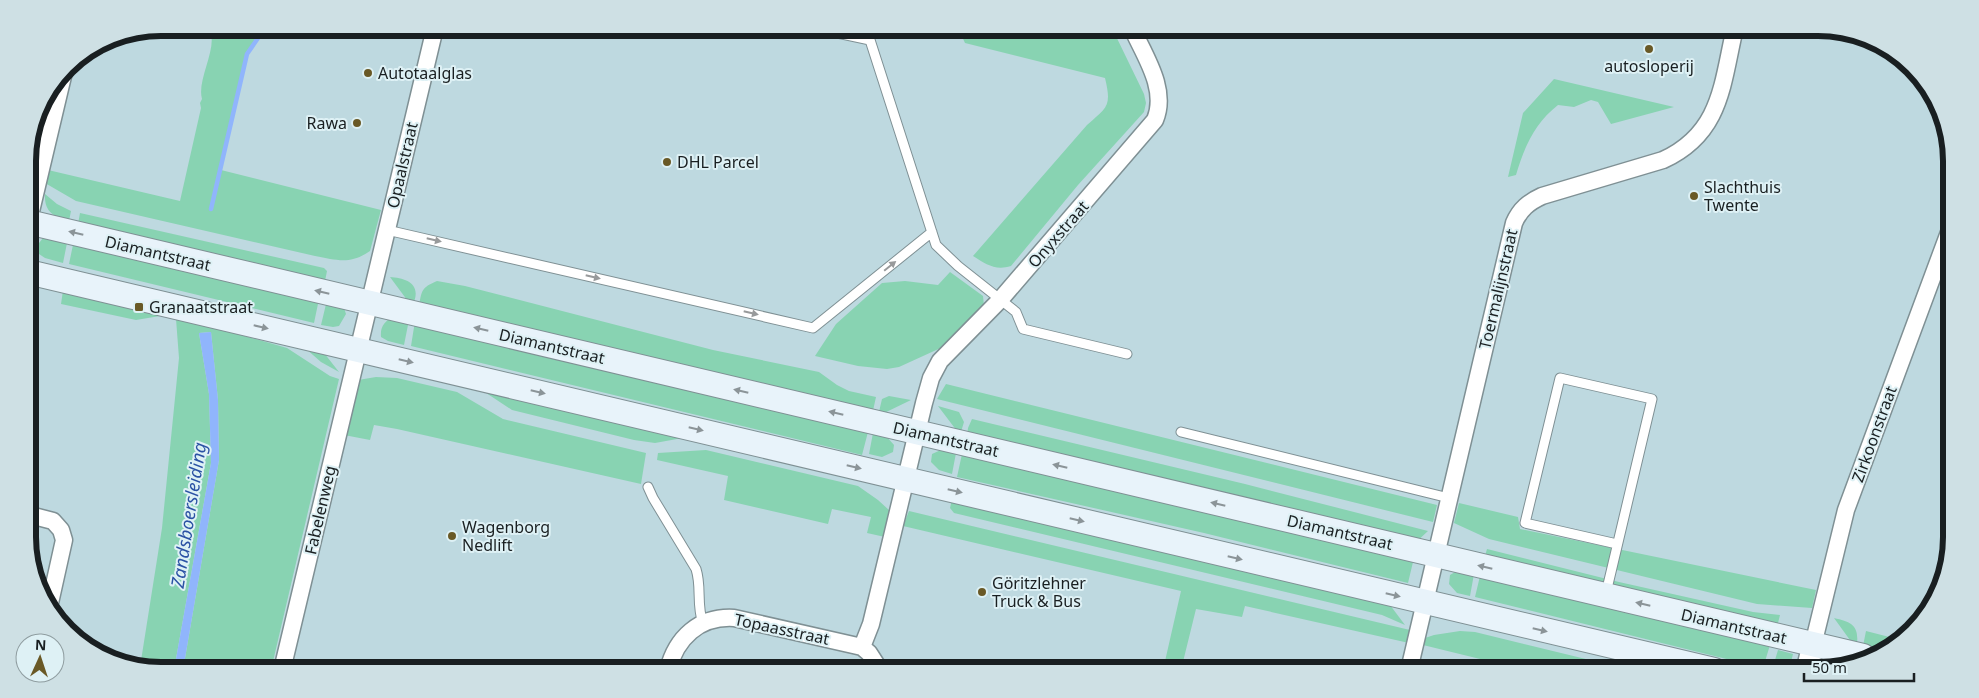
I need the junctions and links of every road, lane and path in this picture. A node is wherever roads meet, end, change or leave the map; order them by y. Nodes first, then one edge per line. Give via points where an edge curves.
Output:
1 (433, 36) edge
2 (851, 36) edge
3 (1135, 36) edge
4 (1733, 36) edge
5 (60, 88) edge
6 (37, 186) edge
7 (37, 225) edge
8 (387, 230) junction
9 (932, 232) junction
10 (1943, 249) edge
11 (37, 274) edge
12 (1000, 300) junction
13 (369, 303) junction
14 (358, 350) junction
15 (1127, 354) dead end
16 (1180, 432) dead end
17 (918, 433) junction
18 (907, 480) junction
19 (648, 487) dead end
20 (1449, 498) junction
21 (36, 517) edge
22 (1617, 544) junction
23 (1436, 555) junction
24 (1606, 596) junction
25 (52, 597) edge
26 (1425, 603) junction
27 (703, 624) junction
28 (1813, 645) junction
29 (862, 647) junction
30 (1858, 655) edge
31 (1411, 661) edge
32 (1676, 661) edge
33 (1809, 661) edge
34 (284, 662) edge
35 (671, 662) edge
36 (875, 662) edge

1 - 8 street, Opaalstraat
2 - 9 lane via 870,40
3 - 12 street, Onyxstraat via 1158,90 1155,120
4 - 20 street, Toermalijnstraat via 1714,113 1691,144 1663,160 1542,196 1527,204 1518,215
5 - 6 street
13 -> 7 main road, Diamantstraat
8 -> 9 lane via 813,328
8 - 13 street, Opaalstraat
9 - 12 lane via 936,245
10 - 28 street, Zirkoonstraat via 1846,510
11 -> 14 main road
12 - 15 lane via 1016,312 1023,329
12 - 17 street, Onyxstraat via 935,369
13 - 14 street, Opaalstraat
17 -> 13 main road, Diamantstraat
14 -> 18 main road
14 - 34 street, Fabelenweg
16 - 20 lane
17 - 18 street, Onyxstraat
23 -> 17 main road, Diamantstraat
18 -> 26 main road
18 - 29 street via 872,624
19 - 27 lane via 696,569
20 - 23 street, Toermalijnstraat
21 - 25 street via 53,521 64,540
22 - 22 lane via 1652,399 1560,378 1525,523
22 - 24 lane
24 -> 23 main road, Diamantstraat
23 - 26 street, Toermalijnstraat
28 -> 24 main road, Diamantstraat
26 - 31 street, Toermalijnstraat
26 -> 32 main road
27 - 29 street, Topaasstraat via 721,617 734,618
27 - 35 street, Topaasstraat via 691,631 676,648
28 - 30 main road, Diamantstraat
28 - 33 street
29 - 36 street

